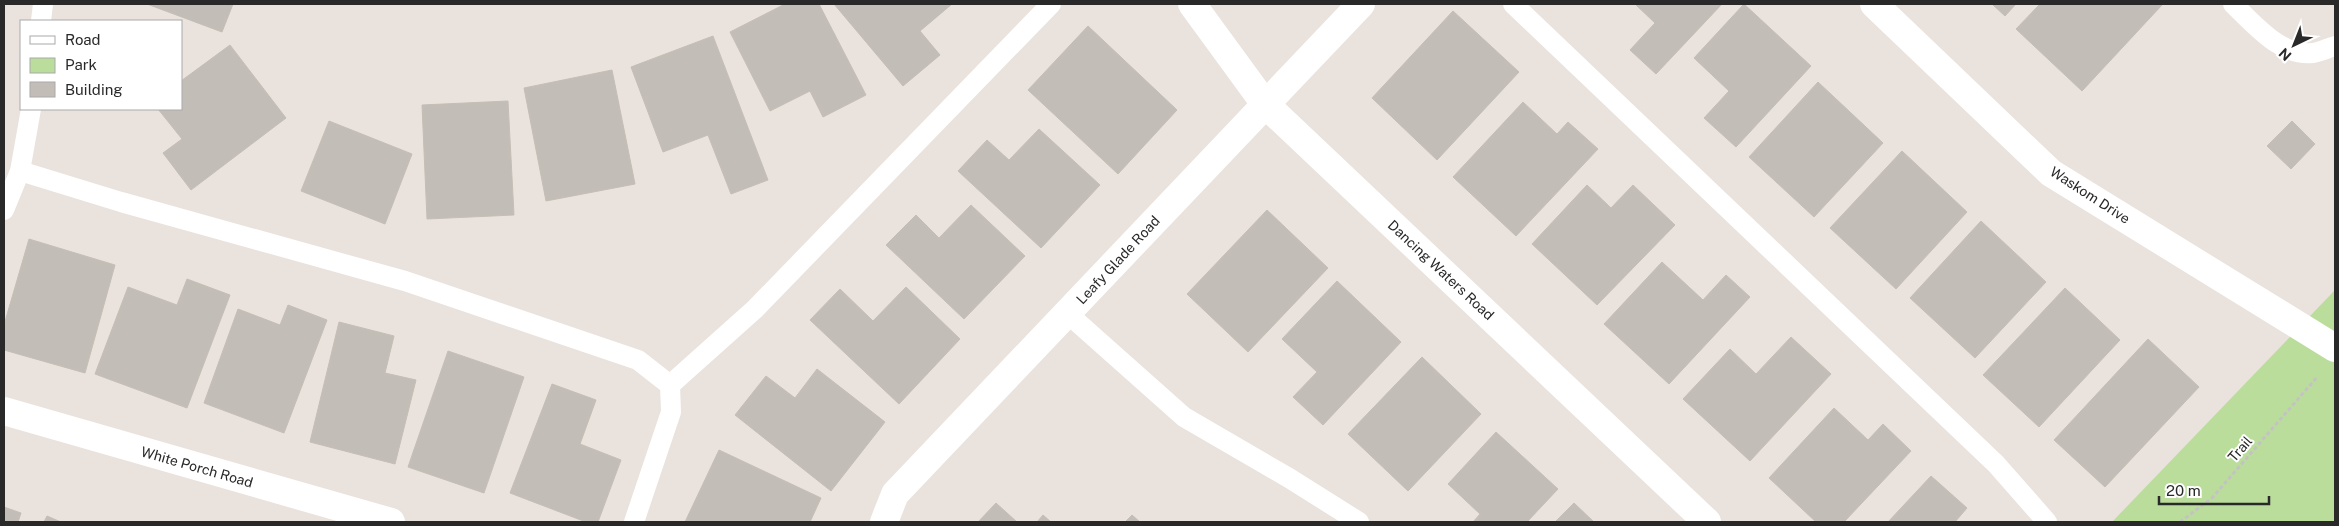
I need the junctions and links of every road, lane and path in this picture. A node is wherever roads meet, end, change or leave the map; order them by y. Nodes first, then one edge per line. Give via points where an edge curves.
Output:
1 (43, 4) edge
2 (1051, 4) edge
3 (1192, 4) edge
4 (1361, 4) edge
5 (1513, 4) edge
6 (1874, 4) edge
7 (2233, 4) edge
8 (41, 20) edge
9 (2335, 46) edge
10 (1265, 104) junction
11 (31, 110) edge
12 (20, 171) junction
13 (4, 210) edge
14 (1067, 313) junction
15 (2335, 348) edge
16 (2312, 384) dead end
17 (670, 386) junction
18 (4, 410) edge
19 (314, 512) edge
20 (391, 522) edge
21 (634, 522) edge
22 (884, 522) edge
23 (1359, 522) edge
24 (1707, 522) edge
25 (2047, 522) edge
26 (2180, 522) edge

1 - 8 lane
2 - 17 lane via 756,309
3 - 10 street, Dancing Waters Road
4 - 10 street, Leafy Glade Road
5 - 25 lane via 1996,464
6 - 15 street, Waskom Drive via 2052,173
7 - 9 lane via 2264,34 2288,49 2312,54
10 - 14 street, Leafy Glade Road
10 - 24 street, Dancing Waters Road
11 - 12 lane
12 - 13 lane
12 - 17 lane via 405,281 638,360
14 - 22 street, Leafy Glade Road via 895,494
14 - 23 lane via 1184,417
16 - 26 path, Trail via 2212,498
17 - 21 lane via 671,412
18 - 19 street, White Porch Road
19 - 20 street, White Porch Road

